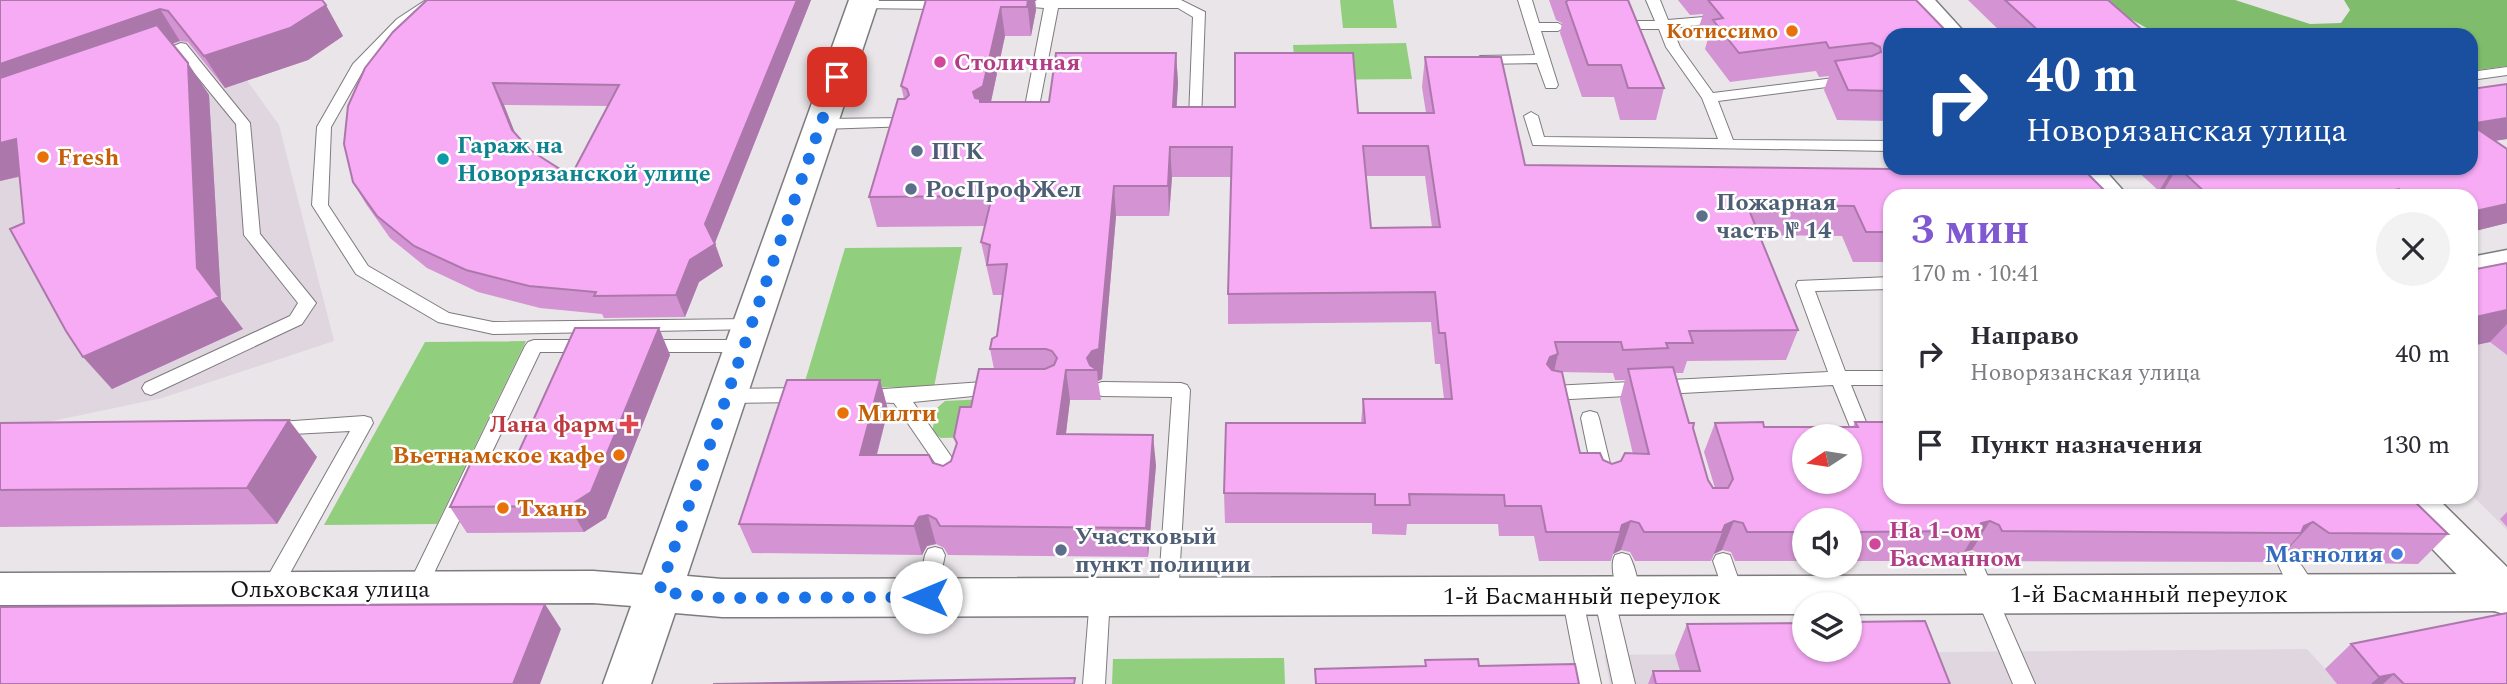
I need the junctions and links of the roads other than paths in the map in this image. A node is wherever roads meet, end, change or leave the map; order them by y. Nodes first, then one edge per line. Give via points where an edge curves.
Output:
1 (435, 0) edge
2 (1525, 0) edge
3 (1653, 0) edge
4 (1918, 0) edge
5 (863, 2) edge
6 (938, 5) edge
7 (1731, 17) edge
8 (1663, 24) junction
9 (1619, 25) edge
10 (1534, 27) junction
11 (1558, 27) dead end
12 (1945, 28) edge
13 (1543, 59) junction
14 (1460, 60) edge
15 (142, 61) edge
16 (2507, 71) edge
17 (2478, 75) edge
18 (1861, 79) edge
19 (1551, 85) dead end
20 (1709, 98) junction
21 (1531, 116) dead end
22 (1196, 118) edge
23 (1018, 122) edge
24 (906, 123) edge
25 (821, 124) junction
26 (1727, 144) junction
27 (1883, 146) edge
28 (2090, 175) edge
29 (2103, 189) edge
30 (2507, 261) edge
31 (2478, 268) edge
32 (1883, 283) edge
33 (747, 335) junction
34 (604, 346) edge
35 (632, 346) edge
36 (1839, 378) junction
37 (1883, 378) edge
38 (151, 388) dead end
39 (1014, 388) edge
40 (1102, 389) dead end
41 (1552, 393) edge
42 (726, 396) junction
43 (818, 396) edge
44 (845, 396) edge
45 (899, 396) junction
46 (1590, 418) dead end
47 (256, 429) edge
48 (1883, 435) edge
49 (1604, 483) edge
50 (949, 485) edge
51 (2416, 504) edge
52 (1978, 578) junction
53 (1607, 587) junction
54 (417, 588) junction
55 (0, 589) edge
56 (271, 589) junction
57 (659, 592) junction
58 (2506, 594) edge
59 (1100, 597) junction
60 (1168, 597) junction
61 (627, 684) edge
62 (1094, 684) edge
63 (1590, 684) edge
64 (1624, 684) edge
65 (2024, 684) edge

1 - 33 lane via 402,22 358,67 324,127 320,205 362,270 444,318 493,328
2 - 10 lane
3 - 8 lane
4 - 12 street
5 - 6 lane
5 - 25 street
7 - 8 lane
8 - 9 lane
8 - 20 lane via 1673,47
10 - 11 lane
10 - 13 lane
13 - 14 lane
13 - 19 lane
15 - 38 lane via 181,47 243,123 252,235 307,303 296,320
16 - 17 lane
18 - 20 lane
20 - 26 lane
21 - 26 lane via 1538,142
22 - 23 lane via 1200,15 1181,4 1044,4 1029,122
24 - 25 lane
25 - 33 street
26 - 27 lane
28 - 29 street
30 - 31 street
32 - 36 lane via 1804,285
33 - 35 lane
33 - 42 street
34 - 54 lane via 534,346
36 - 37 lane
36 - 41 lane
36 - 48 lane via 1861,434
39 - 45 lane
40 - 60 lane via 1181,390
42 - 43 lane
42 - 57 street
44 - 45 lane
45 - 50 lane via 952,472
46 - 49 lane
47 - 56 lane via 364,423
51 - 58 street
52 - 53 street, 1-й Басманный переулок via 1728,578
52 - 58 street, 1-й Басманный переулок via 2297,578
52 - 65 lane
53 - 60 street, 1-й Басманный переулок
53 - 63 lane
53 - 64 lane
54 - 56 street, Ольховская улица
54 - 57 street, Ольховская улица via 593,587
55 - 56 street, Ольховская улица
57 - 59 street, 1-й Басманный переулок via 722,598 931,576
57 - 61 street
59 - 60 street, 1-й Басманный переулок
59 - 62 lane

